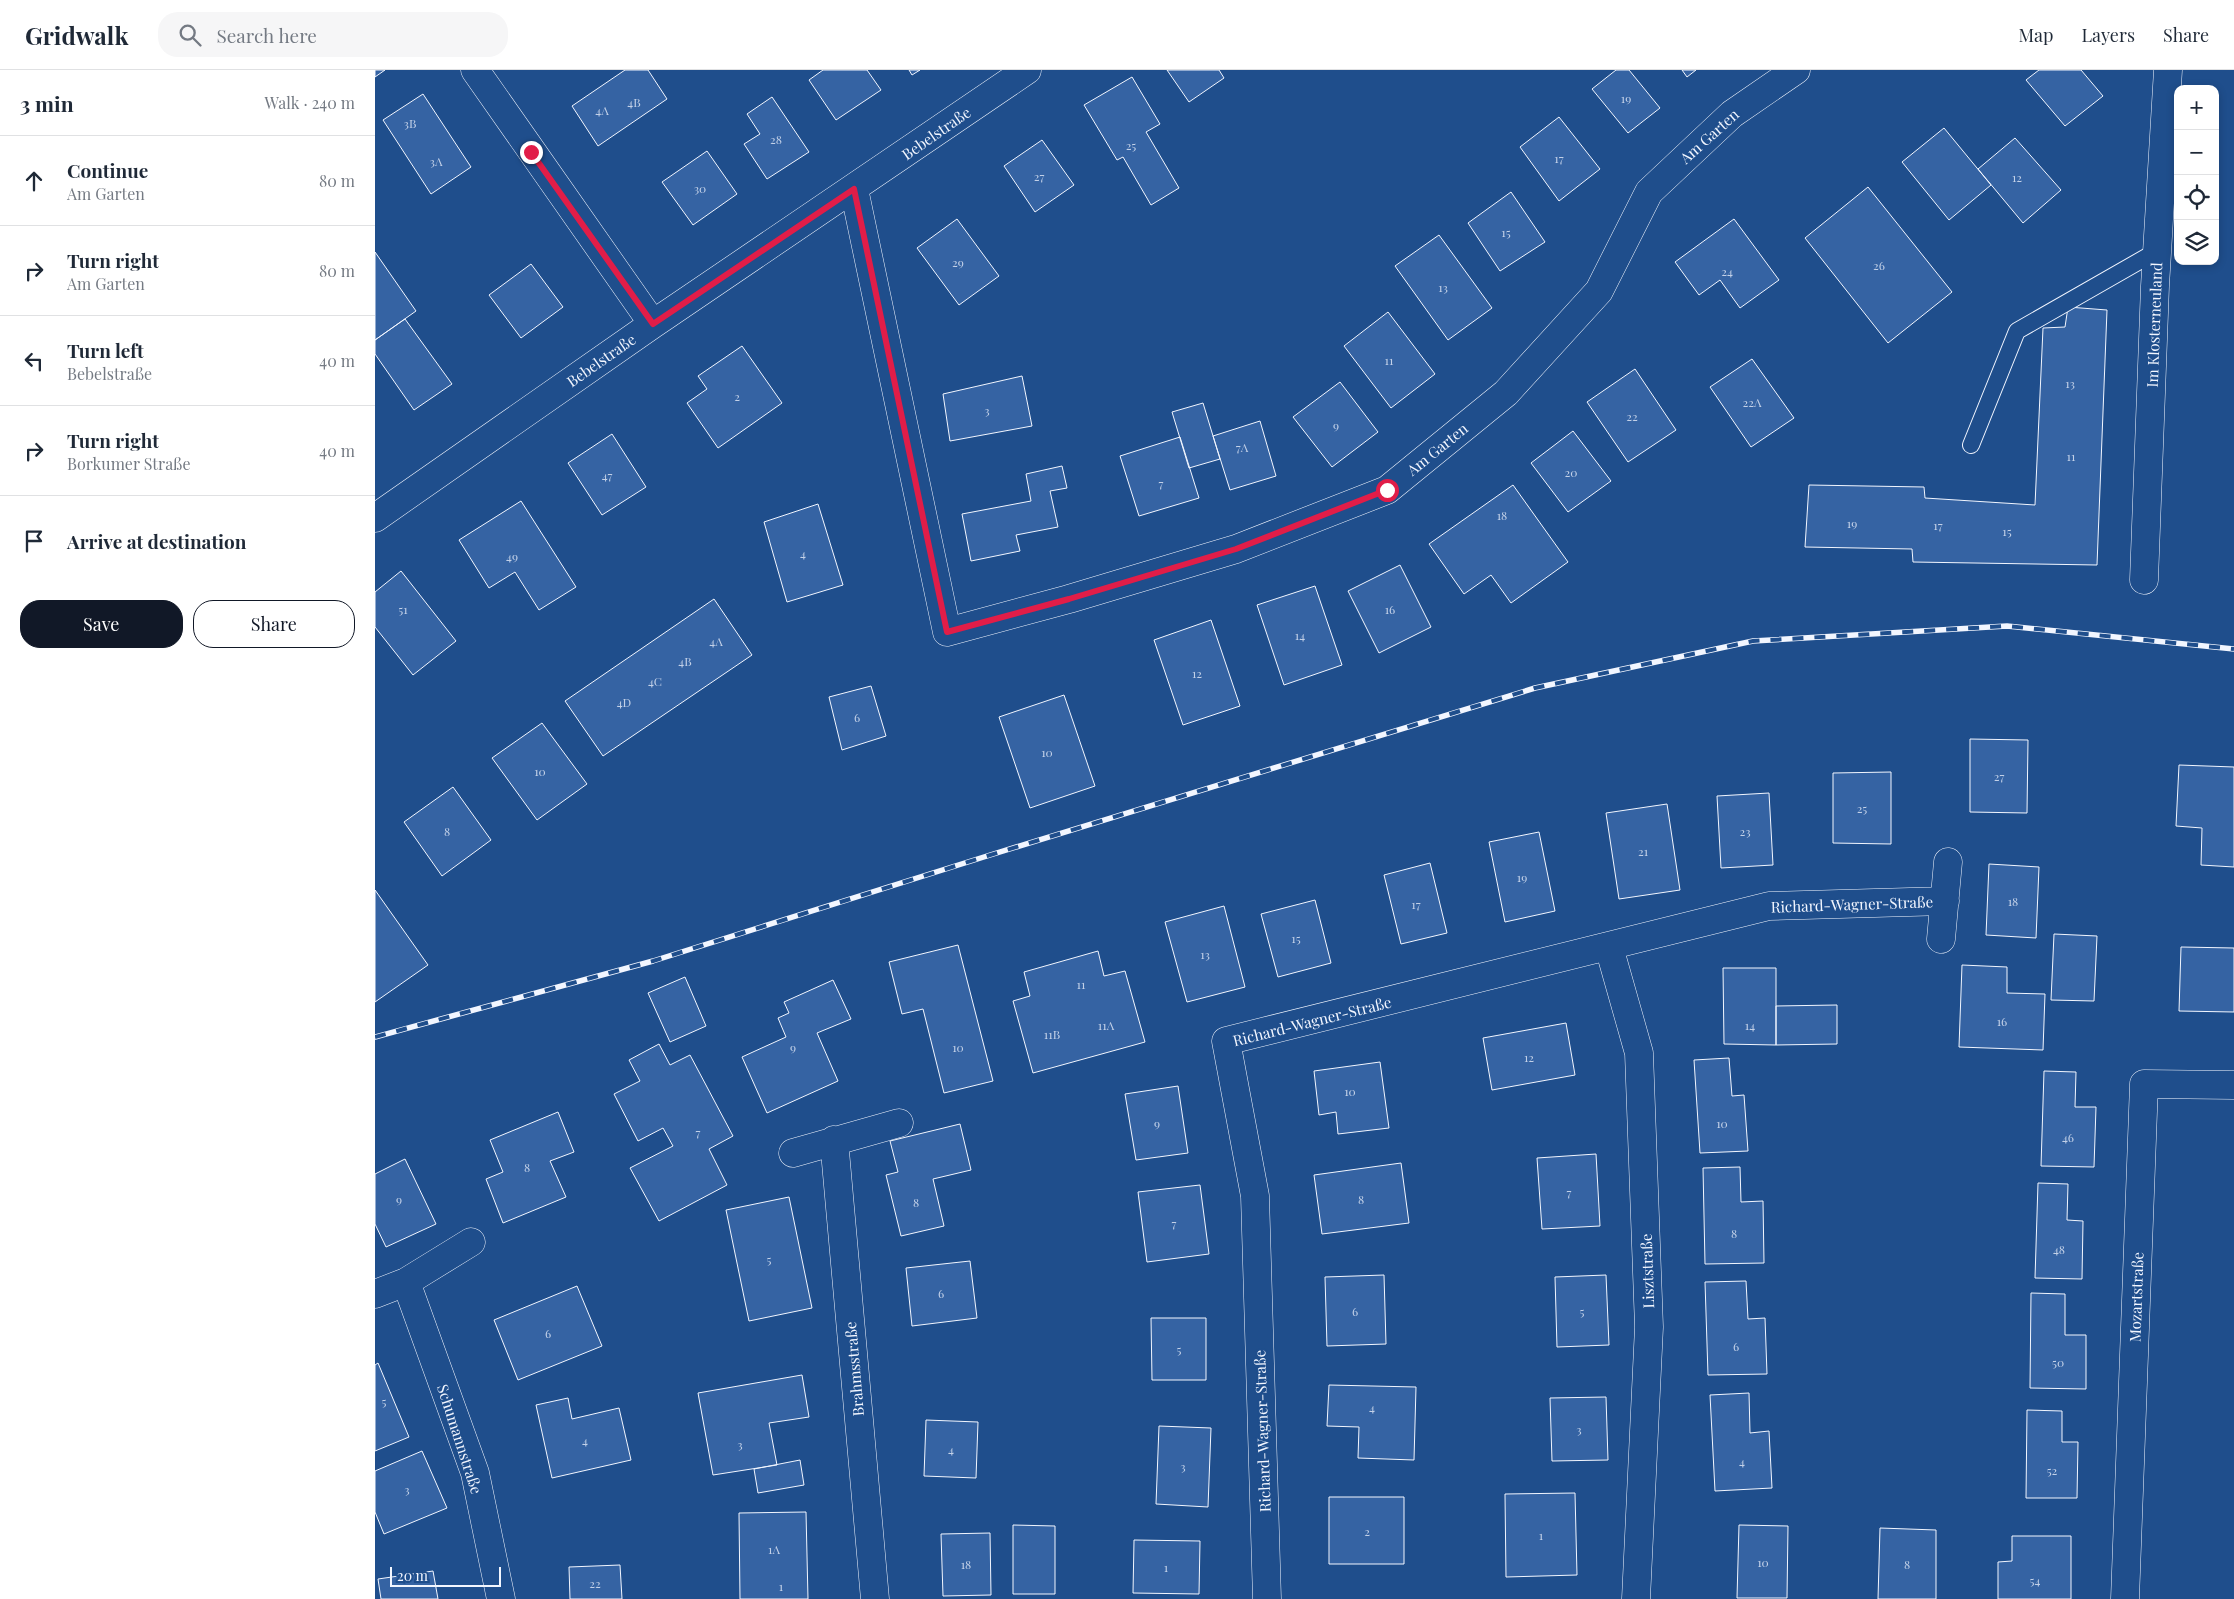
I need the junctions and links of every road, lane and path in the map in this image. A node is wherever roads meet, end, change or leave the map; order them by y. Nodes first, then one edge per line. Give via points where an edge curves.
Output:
1 (475, 70) edge
2 (1027, 70) edge
3 (1796, 70) edge
4 (2168, 70) edge
5 (854, 189) junction
6 (2157, 251) junction
7 (653, 324) junction
8 (1971, 445) dead end
9 (375, 518) edge
10 (2144, 580) dead end
11 (1948, 862) dead end
12 (1945, 901) junction
13 (1941, 939) dead end
14 (1609, 947) junction
15 (2234, 1085) edge
16 (899, 1123) dead end
17 (834, 1140) junction
18 (793, 1153) dead end
19 (471, 1242) dead end
20 (406, 1282) junction
21 (375, 1294) edge
22 (501, 1599) edge
23 (875, 1599) edge
24 (1267, 1599) edge
25 (1637, 1599) edge
26 (2125, 1599) edge

1 - 7 street
2 - 5 street, Bebelstraße
3 - 5 street, Am Garten via 1732,114 1649,192 1599,291 1506,393 1387,490 1236,549 947,632
4 - 6 street, Im Klosterneuland
5 - 7 street, Bebelstraße
6 - 8 lane via 2017,331
6 - 10 street, Im Klosterneuland
7 - 9 street, Bebelstraße
11 - 12 street, Richard-Wagner-Straße
12 - 13 street, Richard-Wagner-Straße
12 - 14 street, Richard-Wagner-Straße via 1769,906
14 - 24 street, Richard-Wagner-Straße via 1226,1041 1255,1196
14 - 25 street, Lisztstraße via 1639,1053 1649,1327
15 - 26 street, Mozartstraße via 2144,1084
16 - 17 street
17 - 18 street
17 - 23 street, Brahmsstraße
19 - 20 street
20 - 21 street
20 - 22 street, Schumannstraße via 475,1474

